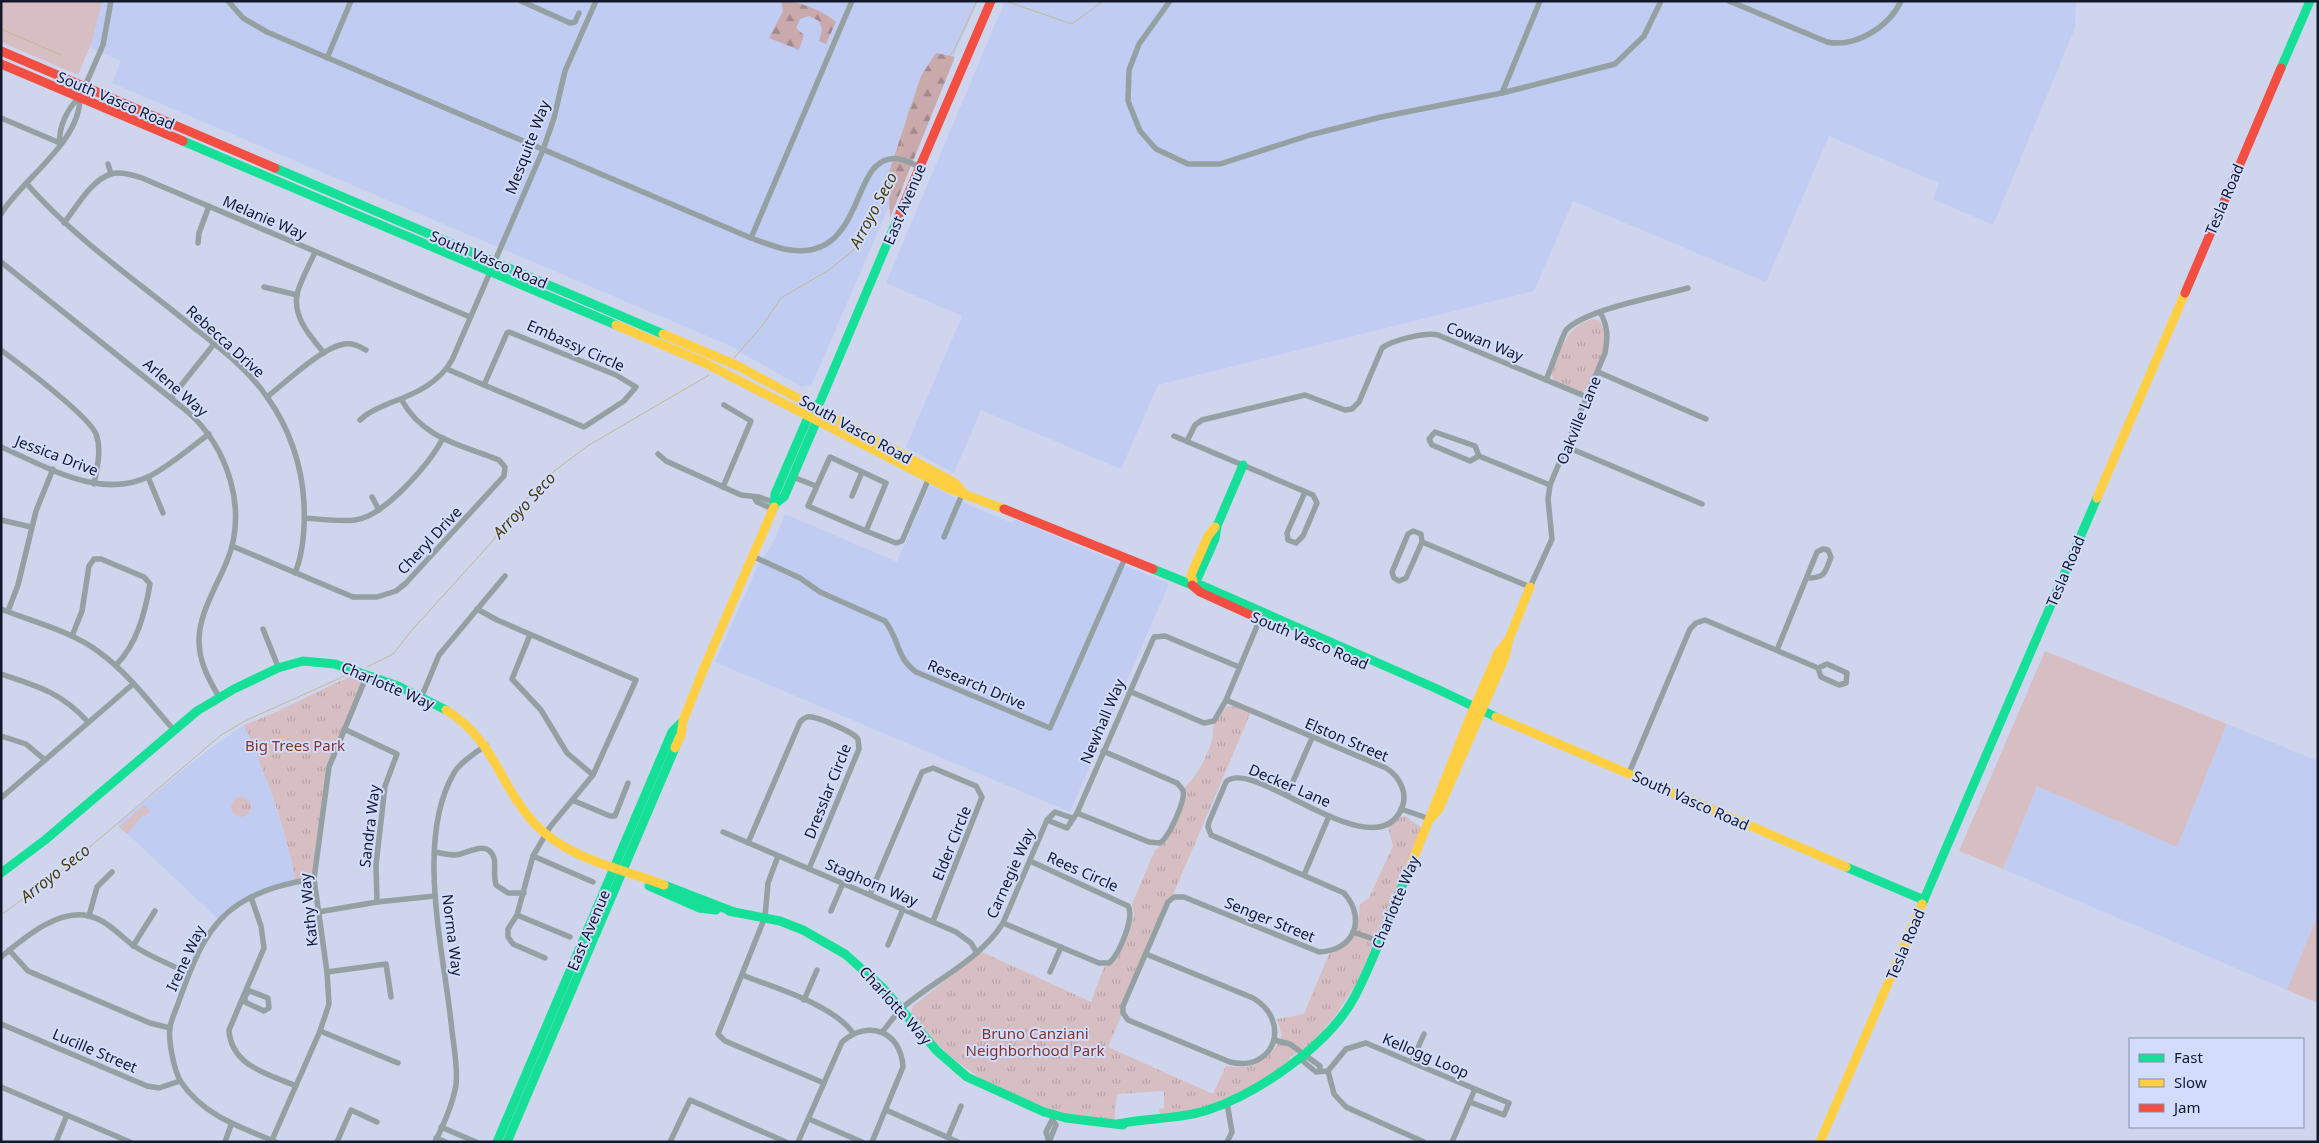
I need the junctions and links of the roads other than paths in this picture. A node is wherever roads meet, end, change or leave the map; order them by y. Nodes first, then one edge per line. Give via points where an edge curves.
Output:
1 (111, 1) edge
2 (228, 1) edge
3 (351, 1) edge
4 (521, 1) edge
5 (526, 1) edge
6 (596, 1) edge
7 (852, 1) edge
8 (992, 1) edge
9 (1170, 1) edge
10 (1540, 1) edge
11 (1661, 1) edge
12 (1729, 1) edge
13 (1901, 1) edge
14 (2310, 1) edge
15 (532, 7) junction
16 (579, 13) dead end
17 (1, 51) edge
18 (327, 58) junction
19 (1, 64) edge
20 (85, 86) junction
21 (1502, 93) junction
22 (80, 98) junction
23 (1, 118) edge
24 (60, 143) junction
25 (543, 150) junction
26 (108, 164) dead end
27 (920, 167) junction
28 (111, 174) junction
29 (28, 184) junction
30 (209, 206) junction
31 (1, 214) edge
32 (64, 222) junction
33 (751, 238) junction
34 (198, 243) dead end
35 (315, 252) junction
36 (494, 261) junction
37 (1, 262) edge
38 (489, 272) junction
39 (264, 287) dead end
40 (1688, 288) dead end
41 (297, 294) junction
42 (1600, 312) junction
43 (470, 317) junction
44 (214, 344) junction
45 (366, 350) dead end
46 (2, 352) edge
47 (324, 354) junction
48 (447, 369) junction
49 (1598, 372) junction
50 (1546, 380) junction
51 (484, 385) junction
52 (268, 397) junction
53 (1587, 397) junction
54 (171, 398) junction
55 (401, 399) junction
56 (724, 405) dead end
57 (817, 408) junction
58 (813, 418) junction
59 (1706, 419) dead end
60 (360, 420) dead end
61 (209, 434) junction
62 (1174, 436) dead end
63 (443, 438) junction
64 (1187, 441) junction
65 (1, 447) edge
66 (1567, 448) junction
67 (658, 454) dead end
68 (1479, 456) junction
69 (1242, 465) junction
70 (53, 469) junction
71 (862, 472) junction
72 (148, 477) junction
73 (793, 477) junction
74 (929, 478) junction
75 (94, 484) junction
76 (1550, 485) junction
77 (816, 486) junction
78 (723, 488) junction
79 (964, 492) junction
80 (1305, 492) junction
81 (852, 496) dead end
82 (372, 497) dead end
83 (1702, 504) dead end
84 (774, 506) junction
85 (379, 510) junction
86 (163, 513) dead end
87 (305, 518) junction
88 (1, 520) edge
89 (32, 527) junction
90 (866, 531) junction
91 (944, 537) dead end
92 (1422, 542) junction
93 (232, 546) junction
94 (752, 556) junction
95 (1125, 558) junction
96 (295, 573) junction
97 (504, 576) dead end
98 (1808, 578) junction
99 (1192, 583) junction
100 (1530, 587) junction
101 (1, 609) edge
102 (477, 609) junction
103 (8, 611) junction
104 (1261, 617) junction
105 (262, 629) dead end
106 (530, 635) junction
107 (72, 636) junction
108 (1777, 650) junction
109 (116, 665) junction
110 (1240, 667) junction
111 (1818, 668) junction
112 (279, 669) junction
113 (361, 672) junction
114 (1, 674) edge
115 (133, 684) junction
116 (1129, 691) junction
117 (219, 696) junction
118 (421, 698) junction
119 (1226, 700) junction
120 (1478, 709) junction
121 (88, 722) junction
122 (173, 729) junction
123 (344, 729) junction
124 (1, 736) edge
125 (1312, 738) junction
126 (486, 745) junction
127 (1103, 751) junction
128 (45, 760) junction
129 (1629, 773) junction
130 (593, 775) junction
131 (628, 783) dead end
132 (1287, 795) junction
133 (1, 798) edge
134 (572, 800) junction
135 (1401, 810) junction
136 (1077, 813) junction
137 (1330, 816) junction
138 (1072, 818) junction
139 (1430, 819) junction
140 (1047, 820) junction
141 (723, 832) dead end
142 (546, 834) junction
143 (748, 843) junction
144 (435, 852) junction
145 (532, 856) junction
146 (778, 856) junction
147 (1030, 861) junction
148 (809, 869) junction
149 (619, 870) junction
150 (112, 872) dead end
151 (1, 873) edge
152 (1304, 875) junction
153 (314, 879) junction
154 (593, 882) dead end
155 (843, 883) junction
156 (524, 893) junction
157 (870, 894) junction
158 (435, 896) junction
159 (251, 897) junction
160 (1924, 900) junction
161 (377, 902) junction
162 (903, 909) junction
163 (156, 911) dead end
164 (832, 911) dead end
165 (318, 912) junction
166 (517, 915) junction
167 (89, 916) junction
168 (765, 917) junction
169 (933, 921) junction
170 (1003, 923) junction
171 (1353, 932) junction
172 (570, 937) dead end
173 (1379, 941) junction
174 (888, 945) dead end
175 (134, 946) junction
176 (1061, 947) junction
177 (9, 950) junction
178 (977, 953) junction
179 (1146, 954) junction
180 (1, 957) edge
181 (545, 958) dead end
182 (817, 970) dead end
183 (189, 972) junction
184 (327, 972) junction
185 (1050, 972) dead end
186 (742, 975) junction
187 (391, 998) dead end
188 (804, 1000) junction
189 (901, 1009) junction
190 (1, 1024) edge
191 (170, 1028) junction
192 (320, 1031) junction
193 (882, 1032) junction
194 (853, 1033) junction
195 (1424, 1034) dead end
196 (1274, 1040) junction
197 (1307, 1056) junction
198 (1412, 1061) junction
199 (398, 1063) dead end
200 (1320, 1070) junction
201 (1328, 1072) junction
202 (180, 1081) junction
203 (824, 1083) junction
204 (296, 1086) junction
205 (1, 1087) edge
206 (1475, 1088) junction
207 (1470, 1102) junction
208 (1227, 1103) junction
209 (961, 1106) dead end
210 (886, 1110) junction
211 (67, 1115) junction
212 (1054, 1118) junction
213 (809, 1119) junction
214 (377, 1122) dead end
215 (231, 1124) junction
216 (441, 1127) junction
217 (948, 1137) junction
218 (436, 1140) edge
219 (274, 1141) edge
220 (56, 1142) edge
221 (130, 1142) edge
222 (224, 1142) edge
223 (337, 1142) edge
224 (446, 1142) edge
225 (476, 1142) edge
226 (497, 1142) edge
227 (507, 1142) edge
228 (670, 1142) edge
229 (786, 1142) edge
230 (798, 1142) edge
231 (862, 1142) edge
232 (872, 1142) edge
233 (958, 1142) edge
234 (1049, 1142) edge
235 (1227, 1142) edge
236 (1424, 1142) edge
237 (1452, 1142) edge
238 (1820, 1142) edge

1 - 20 street via 103,45
2 - 18 street via 250,24
3 - 18 street
4 - 15 street
5 - 15 street
6 - 25 street, Mesquite Way via 565,71
7 - 33 street
8 - 27 main road, East Avenue
9 - 21 street via 1139,44 1128,70 1128,101 1140,131 1156,149 1188,164 1220,164 1363,121
10 - 21 street
11 - 21 street via 1644,36 1615,64
12 - 13 street via 1838,44 1859,39 1883,25
14 - 160 main road, Tesla Road
15 - 16 street via 570,24 575,22
17 - 20 main road, South Vasco Road
18 - 25 street
19 - 22 main road, South Vasco Road
20 - 22 main road
20 - 36 main road, South Vasco Road
22 - 24 street via 80,106 66,138
22 - 38 main road, South Vasco Road
23 - 24 street
24 - 29 street
25 - 33 street
25 - 36 street, Mesquite Way
26 - 28 street
27 - 33 street via 896,159 876,166 846,224 830,240 817,247 784,249
27 - 57 main road, East Avenue
28 - 30 street, Melanie Way via 142,178
28 - 32 street via 97,182
29 - 31 street
29 - 32 street, Rebecca Drive
30 - 34 street via 198,233
30 - 35 street, Melanie Way
32 - 44 street, Rebecca Drive
35 - 41 street
35 - 43 street, Melanie Way
36 - 38 street, Mesquite Way
36 - 57 main road, South Vasco Road via 730,362
37 - 54 street, Arlene Way
38 - 43 street, Mesquite Way
38 - 58 main road, South Vasco Road via 705,363
39 - 41 street
40 - 42 street
41 - 47 street via 297,310 304,327
42 - 49 street, Oakville Lane via 1608,337
42 - 50 street via 1564,332
43 - 48 street, Mesquite Way
44 - 52 street, Rebecca Drive
44 - 54 street
45 - 47 street via 344,344
46 - 75 street via 79,414 95,433 98,457
47 - 52 street
48 - 51 street, Embassy Circle
48 - 55 street via 429,385
49 - 53 street, Oakville Lane
49 - 59 street
50 - 53 street, Cowan Way
50 - 64 street, Cowan Way via 1438,335 1427,334 1382,348 1357,405 1352,409 1345,410 1304,395 1202,420 1195,425
51 - 51 street, Embassy Circle via 584,427 624,401 636,387 616,375 510,332
52 - 87 street, Rebecca Drive via 297,460
53 - 66 street, Oakville Lane
54 - 61 street, Arlene Way
55 - 60 street via 367,413
55 - 63 street, Cheryl Drive via 420,426
56 - 78 street via 751,421
57 - 58 main road, East Avenue
57 - 79 main road, South Vasco Road
58 - 73 main road, East Avenue
58 - 74 main road, South Vasco Road
58 - 84 main road, East Avenue via 775,494
61 - 72 street, Jessica Drive
61 - 93 street, Arlene Way via 226,464 234,495
62 - 64 street
63 - 85 street via 432,455
63 - 96 street, Cheryl Drive via 499,460 505,467 505,473 406,584 396,591 367,598 353,597
64 - 69 street
65 - 70 street, Jessica Drive
66 - 76 street, Oakville Lane
66 - 83 street
67 - 78 street
68 - 68 street via 1470,461 1434,446 1430,436 1438,431 1458,439 1475,446
68 - 76 street
69 - 80 street
69 - 99 main road via 1198,577
70 - 75 street, Jessica Drive
70 - 89 street
71 - 77 street via 830,457
71 - 81 street
71 - 90 street via 886,483
72 - 75 street, Jessica Drive via 122,484
72 - 86 street
73 - 77 street
73 - 84 main road, East Avenue via 784,497
74 - 79 main road, South Vasco Road
74 - 90 street via 902,541 896,543
76 - 100 street, Oakville Lane via 1548,499 1552,539
77 - 90 street via 808,506
78 - 84 street via 759,497
79 - 91 street
79 - 95 main road, South Vasco Road
80 - 80 street via 1287,533 1288,540 1296,543 1303,536 1317,503 1313,495
82 - 85 street
84 - 94 main road, East Avenue
85 - 87 street via 356,520
87 - 96 street, Rebecca Drive
88 - 89 street
89 - 103 street
92 - 92 street via 1406,578 1396,580 1392,572 1408,534 1418,532
92 - 100 street
93 - 96 street, Cheryl Drive
93 - 117 street, Arlene Way via 204,615 199,638 203,666
94 - 95 street, Research Drive via 885,621 892,630 902,659 916,672 1050,728
94 - 149 main road, East Avenue via 683,720 681,735
95 - 99 main road, South Vasco Road
97 - 102 street
98 - 98 street via 1820,578 1824,574 1831,557 1828,550 1817,552
98 - 108 street
99 - 104 main road, South Vasco Road
100 - 120 main road, Oakville Lane via 1508,638 1505,657
101 - 103 street
102 - 106 street
102 - 118 street via 439,655
103 - 107 street
104 - 110 street
104 - 120 main road, South Vasco Road via 1435,688
105 - 112 street
106 - 130 street via 512,679 541,710 567,753
106 - 130 street via 636,680
107 - 109 street
107 - 109 street via 82,611 89,566 94,559 144,577 150,584 134,639 126,655
108 - 111 street
108 - 129 street via 1705,620 1693,625
109 - 115 street
110 - 116 street, Newhall Way via 1165,636 1157,636 1151,640
110 - 119 street
111 - 111 street via 1821,677 1839,685 1843,686 1848,680 1848,673 1836,667 1826,664
112 - 113 main road, Charlotte Way via 313,660
112 - 117 main road, Charlotte Way
113 - 118 main road, Charlotte Way
113 - 123 street, Kathy Way
114 - 121 street via 50,690
115 - 121 street
115 - 122 street
116 - 119 street via 1204,723 1219,717
116 - 127 street, Newhall Way
117 - 122 main road, Charlotte Way
118 - 126 main road, Charlotte Way via 456,717
119 - 125 street, Elston Street
120 - 129 main road, South Vasco Road
120 - 139 main road, Charlotte Way via 1439,809
121 - 128 street
122 - 151 main road, Charlotte Way via 45,840
123 - 153 street, Kathy Way via 329,767
123 - 161 street, Sandra Way via 397,754 385,786 376,865
124 - 128 street via 26,744
125 - 132 street
125 - 135 street, Elston Street via 1392,772 1402,785 1404,802
126 - 142 main road, Charlotte Way via 520,808
126 - 144 street, Norma Way via 455,771 441,802
127 - 136 street, Newhall Way
127 - 136 street via 1177,783 1183,790 1184,799 1167,837 1160,843 1149,842
128 - 133 street
129 - 160 main road, South Vasco Road
130 - 134 street
131 - 134 street via 615,816
132 - 137 street, Decker Lane
132 - 152 street, Decker Lane via 1240,777 1229,778 1208,827 1215,838
134 - 142 street
135 - 137 street, Decker Lane via 1389,824 1370,830
135 - 139 street
136 - 138 street, Newhall Way
137 - 152 street
138 - 140 street, Carnegie Way via 1055,812
138 - 140 street, Carnegie Way via 1067,828
139 - 173 main road, Charlotte Way
140 - 147 street, Carnegie Way
141 - 143 street, Staghorn Way
142 - 145 street
142 - 149 main road, Charlotte Way via 570,850
143 - 146 street, Staghorn Way
143 - 148 street, Dresslar Circle via 800,722 812,717 830,724 856,736 859,749
144 - 156 street via 456,855 471,849 483,849 495,860 493,875 496,886 508,893
144 - 158 street, Norma Way
145 - 154 street
145 - 156 street
146 - 148 street, Staghorn Way
146 - 168 street via 768,883
147 - 170 street, Carnegie Way
147 - 176 street, Rees Circle via 1124,903 1131,910 1119,946 1109,963 1099,963
148 - 155 street, Staghorn Way
149 - 168 main road, Charlotte Way via 630,878 699,908
149 - 226 main road, East Avenue
149 - 227 main road, East Avenue
150 - 167 street via 97,886
152 - 171 street, Decker Lane via 1336,888 1349,899 1355,914
153 - 159 street, Irene Way via 286,883
153 - 165 street, Kathy Way
155 - 157 street, Staghorn Way
155 - 164 street
156 - 166 street
157 - 162 street, Staghorn Way
157 - 169 street, Elder Circle via 922,772 933,768 959,779 979,788 981,801
158 - 161 street
158 - 216 street, Norma Way via 456,1072 456,1085
159 - 183 street, Irene Way via 215,924
159 - 204 street via 261,926 264,948 229,1030 232,1048 248,1065
160 - 238 main road, Tesla Road
161 - 165 street
162 - 169 street, Staghorn Way
162 - 174 street
163 - 175 street
165 - 184 street, Kathy Way
166 - 172 street
166 - 181 street via 508,929 508,937 513,944
167 - 175 street
167 - 177 street via 54,920
168 - 186 street
168 - 189 main road, Charlotte Way via 799,928 841,951 868,972
169 - 178 street, Staghorn Way via 962,935
170 - 176 street, Rees Circle
170 - 178 street, Carnegie Way via 994,938
171 - 173 street
171 - 179 street, Senger Street via 1341,946 1319,952 1184,897 1174,897 1168,902
173 - 197 main road, Charlotte Way via 1355,997
175 - 183 street via 153,958
176 - 185 street
177 - 180 street
177 - 191 street via 28,971 150,1023
178 - 189 street, Carnegie Way
179 - 196 street via 1262,1003 1273,1016
179 - 196 street via 1123,1006 1128,1020 1240,1064 1261,1058
182 - 188 street
183 - 191 street, Irene Way
184 - 187 street via 386,964
184 - 192 street, Kathy Way via 329,1004
186 - 188 street
186 - 203 street via 718,1034 725,1041
188 - 194 street via 837,1017
189 - 193 street, Carnegie Way
189 - 212 main road, Charlotte Way via 961,1073
190 - 202 street, Lucille Street via 147,1086 159,1088
191 - 202 street, Irene Way via 170,1047
192 - 199 street
192 - 204 street, Kathy Way
193 - 194 street via 867,1030
193 - 210 street via 898,1046 903,1067
194 - 203 street via 842,1042
195 - 198 street
196 - 197 street via 1290,1044
197 - 200 street via 1320,1066
197 - 200 street via 1304,1062 1316,1072
197 - 208 main road, Charlotte Way
198 - 201 street, Kellogg Loop via 1366,1043 1346,1049
198 - 206 street, Kellogg Loop
200 - 201 street
201 - 236 street via 1334,1094 1346,1108
202 - 215 street via 211,1112
203 - 213 street
204 - 219 street, Kathy Way
205 - 211 street
206 - 207 street, Kellogg Loop
206 - 207 street via 1509,1103 1504,1115
207 - 237 street, Kellogg Loop
208 - 212 main road, Charlotte Way via 1158,1121 1118,1124
208 - 235 street via 1232,1132
209 - 217 street
210 - 217 street
210 - 232 street
211 - 220 street
211 - 221 street
212 - 234 street via 1056,1126
213 - 230 street
213 - 231 street
214 - 223 street via 351,1110
215 - 219 street
215 - 222 street
216 - 218 street, Norma Way
216 - 225 street
217 - 233 street
218 - 224 street
228 - 229 street via 690,1100

